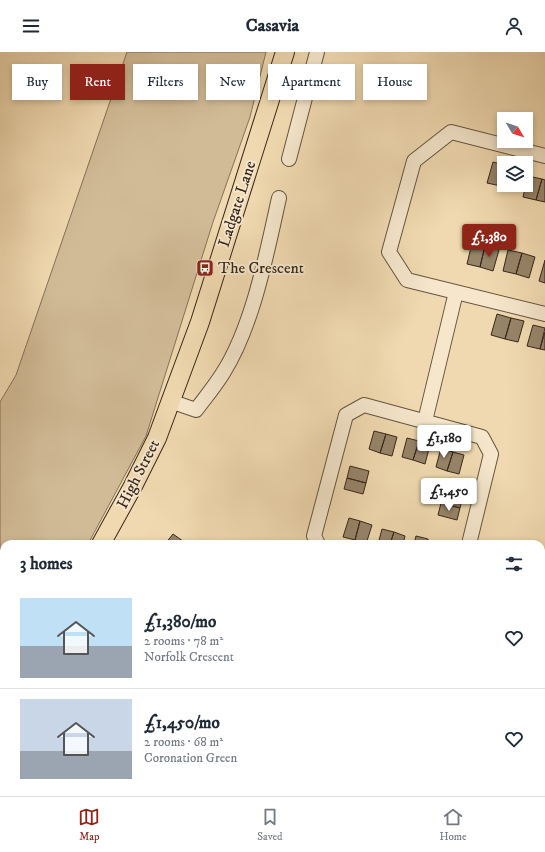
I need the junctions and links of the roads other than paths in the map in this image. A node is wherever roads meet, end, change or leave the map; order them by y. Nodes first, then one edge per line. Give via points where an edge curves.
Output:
1 (285, 52) edge
2 (317, 52) edge
3 (545, 156) edge
4 (289, 159) dead end
5 (279, 198) dead end
6 (456, 292) junction
7 (545, 314) edge
8 (170, 401) junction
9 (425, 421) junction
10 (102, 540) edge
11 (316, 540) edge
12 (470, 540) edge

1 - 8 main road, Ladgate Lane via 200,322
2 - 4 street
3 - 6 street via 451,132 414,161 389,252 407,280
5 - 8 street via 246,326 224,372 196,410
6 - 7 street
6 - 9 street
8 - 10 main road, High Street via 157,438
9 - 11 street via 364,405 346,415 314,536
9 - 12 street via 482,437 491,454

